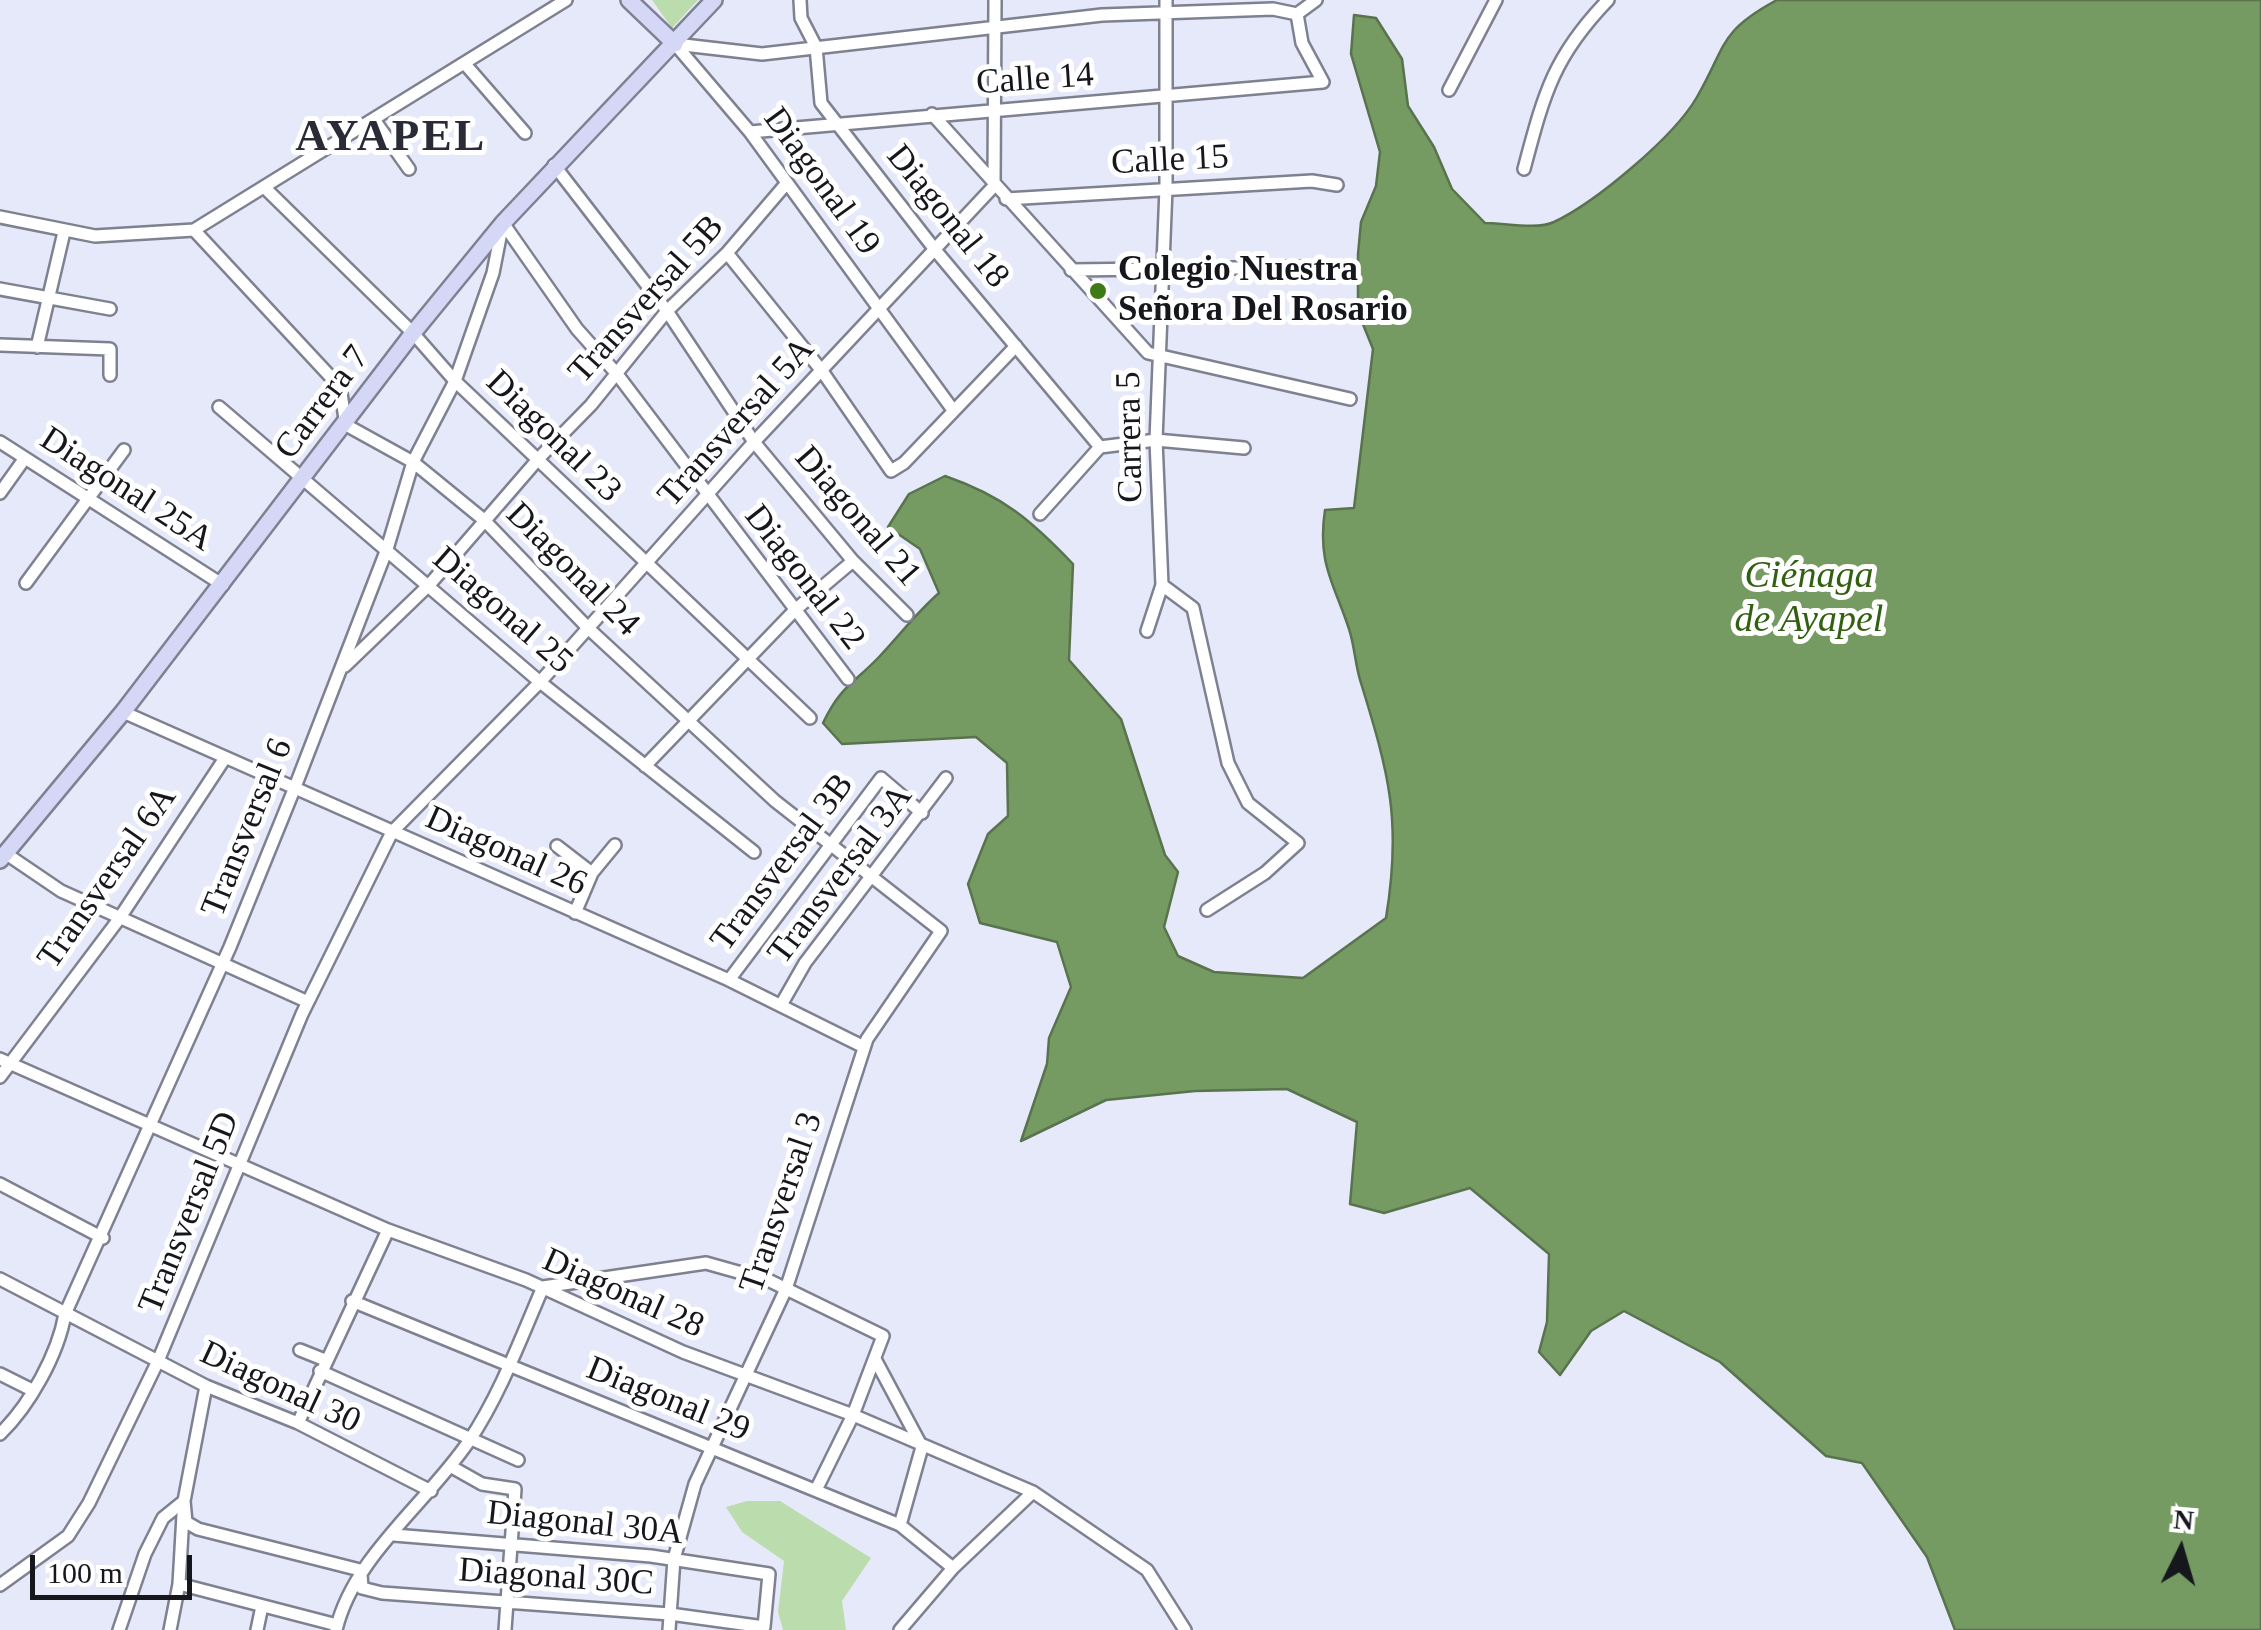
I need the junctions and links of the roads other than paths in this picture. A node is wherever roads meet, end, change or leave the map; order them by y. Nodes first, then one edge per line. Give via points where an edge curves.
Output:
1 (566, 0) edge
2 (630, 0) edge
3 (714, 0) edge
4 (800, 0) edge
5 (995, 0) edge
6 (1316, 0) edge
7 (1496, 0) edge
8 (1608, 0) edge
9 (1273, 4) edge
10 (1166, 7) edge
11 (1297, 14) junction
12 (996, 25) junction
13 (674, 44) junction
14 (816, 47) junction
15 (465, 64) junction
16 (1449, 90) dead end
17 (1163, 98) junction
18 (993, 111) junction
19 (932, 114) junction
20 (375, 121) junction
21 (836, 123) junction
22 (750, 132) junction
23 (525, 133) dead end
24 (554, 165) junction
25 (409, 169) dead end
26 (1524, 169) dead end
27 (786, 184) junction
28 (994, 186) junction
29 (1337, 186) dead end
30 (266, 188) junction
31 (1166, 188) junction
32 (1006, 199) junction
33 (0, 217) edge
34 (502, 223) junction
35 (194, 230) junction
36 (64, 232) junction
37 (936, 251) junction
38 (727, 253) junction
39 (1162, 266) junction
40 (1311, 267) dead end
41 (1072, 270) junction
42 (0, 288) edge
43 (48, 298) junction
44 (877, 309) junction
45 (110, 310) dead end
46 (667, 312) junction
47 (412, 333) junction
48 (0, 345) edge
49 (1016, 346) junction
50 (37, 347) junction
51 (1158, 354) junction
52 (822, 371) junction
53 (617, 374) junction
54 (110, 375) dead end
55 (454, 381) junction
56 (1350, 399) dead end
57 (218, 407) dead end
58 (953, 410) junction
59 (346, 425) junction
60 (1156, 440) junction
61 (0, 442) edge
62 (754, 442) junction
63 (1100, 447) junction
64 (1244, 448) dead end
65 (124, 450) dead end
66 (540, 457) junction
67 (25, 458) junction
68 (413, 462) junction
69 (305, 478) junction
70 (0, 493) edge
71 (706, 496) junction
72 (86, 501) junction
73 (1040, 514) dead end
74 (484, 520) junction
75 (388, 548) junction
76 (853, 561) junction
77 (646, 565) junction
78 (26, 583) dead end
79 (430, 584) junction
80 (223, 585) junction
81 (1162, 585) junction
82 (795, 610) junction
83 (906, 615) dead end
84 (589, 630) junction
85 (1148, 630) dead end
86 (746, 660) junction
87 (341, 669) junction
88 (848, 678) dead end
89 (540, 682) junction
90 (124, 712) junction
91 (810, 718) dead end
92 (688, 722) junction
93 (225, 758) junction
94 (644, 766) junction
95 (946, 778) dead end
96 (295, 787) junction
97 (922, 812) junction
98 (392, 832) junction
99 (615, 845) dead end
100 (831, 845) junction
101 (558, 846) dead end
102 (754, 852) dead end
103 (3, 856) edge
104 (592, 873) junction
105 (870, 875) junction
106 (1207, 910) dead end
107 (576, 912) junction
108 (119, 919) junction
109 (940, 931) joint
110 (220, 966) junction
111 (728, 980) junction
112 (308, 1002) junction
113 (780, 1005) junction
114 (864, 1047) junction
115 (4, 1062) edge
116 (0, 1078) edge
117 (151, 1125) junction
118 (238, 1165) junction
119 (0, 1184) edge
120 (388, 1230) junction
121 (103, 1238) junction
122 (0, 1279) edge
123 (543, 1287) junction
124 (786, 1289) junction
125 (352, 1301) junction
126 (65, 1314) junction
127 (300, 1350) dead end
128 (875, 1359) junction
129 (158, 1361) junction
130 (510, 1364) junction
131 (323, 1366) junction
132 (0, 1374) edge
133 (743, 1374) junction
134 (206, 1386) junction
135 (32, 1390) junction
136 (854, 1415) junction
137 (298, 1424) junction
138 (0, 1434) edge
139 (470, 1439) junction
140 (922, 1447) junction
141 (709, 1448) junction
142 (518, 1460) dead end
143 (450, 1466) junction
144 (816, 1490) junction
145 (430, 1491) junction
146 (1033, 1492) junction
147 (184, 1500) junction
148 (900, 1525) junction
149 (394, 1536) junction
150 (511, 1542) junction
151 (674, 1559) junction
152 (952, 1568) junction
153 (360, 1570) junction
154 (179, 1584) junction
155 (0, 1585) edge
156 (507, 1602) junction
157 (262, 1606) junction
158 (670, 1614) junction
159 (336, 1627) edge
160 (764, 1627) joint
161 (119, 1630) edge
162 (170, 1630) edge
163 (256, 1630) edge
164 (505, 1630) edge
165 (669, 1630) edge
166 (900, 1630) edge
167 (1185, 1630) edge

1 - 15 street
2 - 13 main road, Diagonal 19
3 - 13 main road, Carrera 7
4 - 14 street, Diagonal 18
5 - 12 street
6 - 11 street
7 - 16 street
8 - 26 street via 1570,40 1545,90
9 - 10 street
9 - 11 street
10 - 12 street
10 - 17 street, Carrera 5
11 - 17 street, Calle 14 via 1302,43 1324,82
12 - 14 street
12 - 18 street
13 - 14 street via 762,54
13 - 22 street, Diagonal 19
13 - 24 main road, Carrera 7
14 - 21 street, Diagonal 18 via 821,104
15 - 20 street
15 - 23 street
17 - 18 street, Calle 14
17 - 31 street, Carrera 5
18 - 19 street, Calle 14
18 - 28 street
19 - 21 street, Calle 14
19 - 28 street
20 - 25 street
20 - 30 street
21 - 22 street, Calle 14
21 - 37 street, Diagonal 18
22 - 27 street, Diagonal 19
24 - 34 main road, Carrera 7
24 - 46 street, Diagonal 21
27 - 38 street, Transversal 5B
27 - 44 street, Diagonal 19
28 - 32 street
28 - 37 street, Transversal 5A
29 - 31 street, Calle 15 via 1312,181
30 - 35 street
30 - 47 street, Diagonal 23
31 - 32 street, Calle 15
31 - 39 street, Carrera 5
32 - 41 street
33 - 36 street
34 - 47 main road, Carrera 7
34 - 53 street, Diagonal 22
34 - 55 street, Transversal 6 via 493,273
35 - 36 street via 126,237
35 - 59 street via 340,387
36 - 43 street
37 - 44 street, Transversal 5A
37 - 49 street, Diagonal 18
38 - 46 street, Transversal 5B
38 - 52 street
39 - 40 street
39 - 41 street
39 - 51 street, Carrera 5
41 - 51 street via 1148,353
42 - 43 street
43 - 45 street
43 - 50 street
44 - 52 street, Transversal 5A
44 - 58 street, Diagonal 19
46 - 53 street, Transversal 5B
46 - 62 street, Diagonal 21
47 - 55 street, Diagonal 23
47 - 59 main road, Carrera 7
48 - 50 street
49 - 58 street
49 - 63 street, Diagonal 18
50 - 54 street via 110,349
51 - 56 street
51 - 60 street, Carrera 5
52 - 58 street via 891,471
52 - 62 street, Transversal 5A
53 - 66 street, Transversal 5B
53 - 71 street, Diagonal 22
55 - 66 street, Diagonal 23
55 - 68 street, Transversal 6
57 - 69 street, Diagonal 25
59 - 68 street, Diagonal 24
59 - 69 main road, Carrera 7
60 - 63 street
60 - 64 street
60 - 81 street, Carrera 5
61 - 67 street, Diagonal 25A
62 - 71 street, Transversal 5A
62 - 76 street, Diagonal 21
63 - 73 street
65 - 72 street
66 - 74 street, Transversal 5B
66 - 77 street, Diagonal 23
67 - 70 street
67 - 72 street, Diagonal 25A
68 - 74 street, Diagonal 24
68 - 75 street, Transversal 6
69 - 75 street, Diagonal 25
69 - 80 main road, Carrera 7
71 - 77 street, Transversal 5A
71 - 82 street, Diagonal 22
72 - 78 street
72 - 80 street, Diagonal 25A
74 - 79 street, Transversal 5B
74 - 84 street, Diagonal 24
75 - 79 street, Diagonal 25
75 - 87 street, Transversal 6
76 - 82 street
76 - 83 street, Diagonal 21
77 - 84 street, Transversal 5A
77 - 86 street, Diagonal 23
79 - 87 street, Transversal 5B
79 - 89 street, Diagonal 25
80 - 90 main road, Carrera 7
81 - 85 street, Carrera 5
81 - 106 street via 1192,608 1228,763 1248,803 1298,843
82 - 86 street
82 - 88 street, Diagonal 22
84 - 89 street, Transversal 5A
84 - 92 street, Diagonal 24
86 - 91 street, Diagonal 23
86 - 92 street
87 - 96 street, Transversal 6
89 - 94 street, Diagonal 25
89 - 98 street, Transversal 5A
90 - 93 street, Diagonal 26
90 - 103 main road, Carrera 7
92 - 94 street
92 - 100 street, Diagonal 24
93 - 96 street, Diagonal 26
93 - 108 street, Transversal 6A
94 - 102 street, Diagonal 25
95 - 97 street, Transversal 3A
96 - 98 street, Diagonal 26
96 - 110 street, Transversal 6
97 - 100 street, Transversal 3B via 881,778
97 - 105 street, Transversal 3A
98 - 107 street, Diagonal 26
98 - 112 street, Transversal 5D
99 - 104 street
100 - 105 street, Diagonal 24
100 - 111 street, Transversal 3B
101 - 104 street
103 - 108 street
104 - 107 street
105 - 109 street, Diagonal 24
105 - 113 street, Transversal 3A
107 - 111 street, Diagonal 26
108 - 110 street
108 - 115 street, Transversal 6A
109 - 114 street, Transversal 3
110 - 112 street
110 - 117 street, Transversal 6
111 - 113 street, Diagonal 26
112 - 118 street, Transversal 5D
113 - 114 street, Diagonal 26
114 - 124 street, Transversal 3
115 - 116 street, Transversal 6A
115 - 117 street, Diagonal 28
117 - 118 street, Diagonal 28
117 - 121 street, Transversal 6
118 - 120 street, Diagonal 28
118 - 129 street, Transversal 5D
119 - 121 street
120 - 123 street, Diagonal 28
120 - 125 street
121 - 126 street, Transversal 6
122 - 126 street, Diagonal 30
123 - 124 street via 706,1264
123 - 130 street
123 - 133 street, Diagonal 28
124 - 128 street via 883,1336
124 - 133 street, Transversal 3
125 - 130 street, Diagonal 29
125 - 131 street
126 - 129 street, Diagonal 30
126 - 135 street, Transversal 6
127 - 131 street
128 - 136 street
128 - 140 street
129 - 134 street, Diagonal 30
129 - 155 street, Transversal 5D via 68,1536
130 - 139 street
130 - 141 street, Diagonal 29
131 - 137 street
131 - 139 street
132 - 135 street
133 - 136 street, Diagonal 28
133 - 141 street, Transversal 3
134 - 137 street, Diagonal 30
134 - 147 street
135 - 138 street, Transversal 6
136 - 140 street, Diagonal 28
136 - 144 street
137 - 145 street, Diagonal 30
139 - 142 street
139 - 143 street
140 - 146 street, Diagonal 28
140 - 148 street
141 - 144 street, Diagonal 29
141 - 151 street, Transversal 3
143 - 145 street
143 - 150 street via 482,1484 515,1489
144 - 148 street, Diagonal 29
145 - 149 street
146 - 152 street
146 - 167 street, Diagonal 28 via 1147,1570
147 - 153 street via 186,1522 198,1529
147 - 154 street
147 - 161 street via 163,1518 151,1542
148 - 152 street, Diagonal 29
149 - 150 street, Diagonal 30A
149 - 153 street
150 - 151 street, Diagonal 30A
150 - 156 street
151 - 158 street
151 - 160 street, Diagonal 30A via 770,1574
152 - 166 street
153 - 156 street, Diagonal 30C via 362,1588 382,1593
153 - 159 street
154 - 157 street
154 - 162 street
156 - 158 street, Diagonal 30C
156 - 164 street
157 - 159 street
157 - 163 street
158 - 160 street, Diagonal 30C
158 - 165 street

